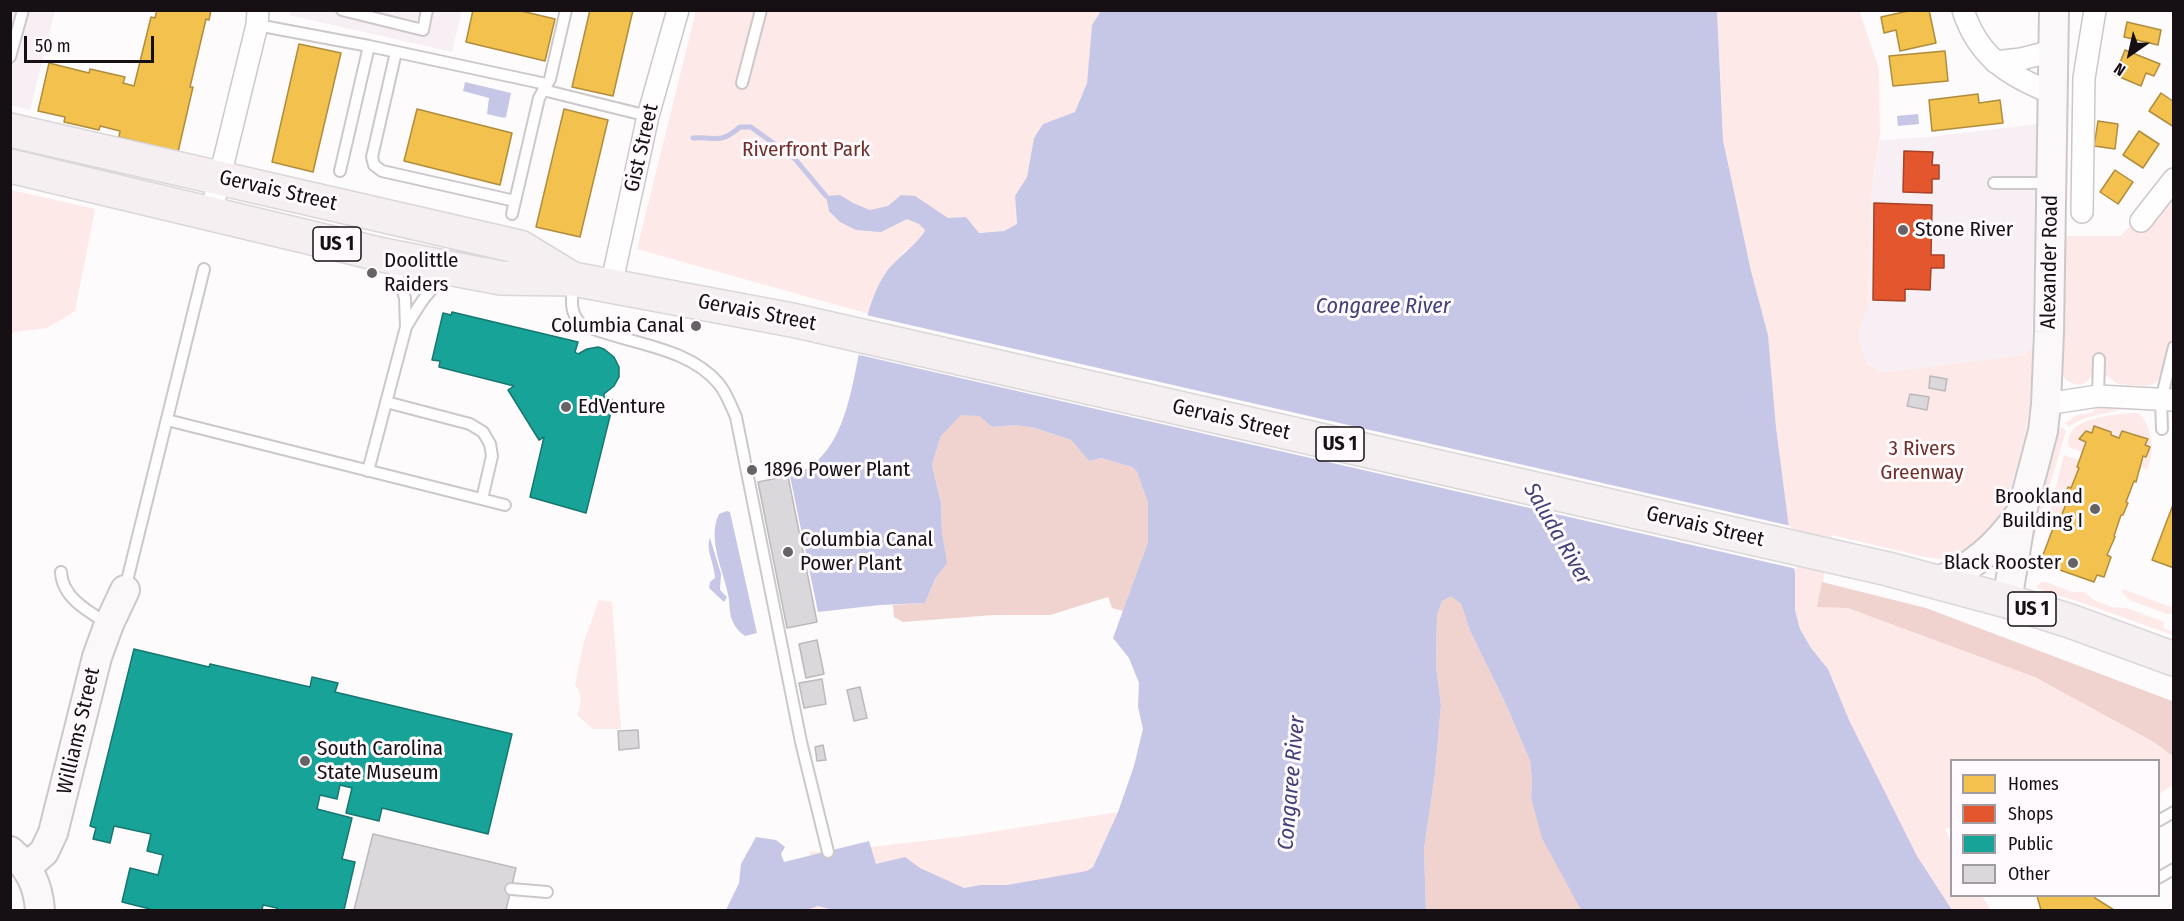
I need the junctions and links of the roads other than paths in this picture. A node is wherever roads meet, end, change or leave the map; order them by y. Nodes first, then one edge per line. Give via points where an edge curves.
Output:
1 (23, 10) edge
2 (342, 10) edge
3 (427, 10) edge
4 (566, 10) edge
5 (678, 10) edge
6 (761, 10) edge
7 (1963, 10) edge
8 (2054, 10) edge
9 (2095, 10) edge
10 (258, 18) edge
11 (369, 46) junction
12 (2053, 51) junction
13 (396, 52) junction
14 (10, 57) edge
15 (1995, 62) junction
16 (742, 83) dead end
17 (545, 87) junction
18 (2052, 93) junction
19 (648, 116) junction
20 (10, 130) edge
21 (10, 165) edge
22 (340, 171) dead end
23 (220, 178) junction
24 (2174, 179) edge
25 (1994, 183) dead end
26 (2051, 183) junction
27 (515, 201) junction
28 (2082, 212) dead end
29 (212, 213) junction
30 (512, 214) dead end
31 (2141, 221) dead end
32 (383, 255) junction
33 (204, 269) dead end
34 (464, 271) junction
35 (573, 279) junction
36 (610, 286) junction
37 (406, 327) junction
38 (2174, 346) edge
39 (2099, 359) dead end
40 (2098, 396) junction
41 (2167, 400) edge
42 (386, 402) junction
43 (2046, 404) junction
44 (166, 420) junction
45 (2162, 429) dead end
46 (368, 471) junction
47 (482, 499) junction
48 (505, 505) dead end
49 (2022, 511) junction
50 (61, 572) dead end
51 (1935, 582) junction
52 (125, 590) joint
53 (2007, 601) junction
54 (109, 624) junction
55 (2174, 659) edge
56 (2174, 812) edge
57 (2160, 820) edge
58 (828, 852) dead end
59 (19, 859) edge
60 (2174, 869) edge
61 (2160, 877) edge
62 (511, 889) dead end
63 (547, 892) dead end
64 (40, 910) edge

1 - 14 lane
2 - 3 lane via 423,30
4 - 17 lane
5 - 19 street, Gist Street
6 - 16 lane
7 - 15 street via 1974,38
8 - 12 street, Alexander Road
9 - 28 street via 2084,78
10 - 11 lane
10 - 23 street
11 - 13 lane
11 - 22 lane
12 - 15 street
12 - 18 street, Alexander Road
13 - 17 lane
13 - 27 lane via 372,157 374,165 382,171
15 - 18 street via 2013,76
17 - 19 lane
17 - 27 lane via 539,98
18 - 26 street, Alexander Road
19 - 36 street, Gist Street
20 - 23 main road, Gervais Street
21 - 29 main road, Gervais Street / US 1
23 - 29 street
23 - 35 main road, Gervais Street via 520,247
24 - 31 street
25 - 26 lane
26 - 43 street, Alexander Road
27 - 30 lane
29 - 32 main road, Gervais Street / US 1
32 - 34 main road, Gervais Street / US 1
32 - 37 lane via 405,298
33 - 44 lane
34 - 35 main road, Gervais Street / US 1 via 501,278
34 - 37 lane via 433,288
35 - 36 main road, Gervais Street / US 1
35 - 58 lane via 575,319 700,367 719,384 736,417 801,742
36 - 51 main road, Gervais Street / US 1 via 792,320
37 - 42 lane
38 - 41 lane
39 - 40 lane
40 - 41 street
40 - 43 street
41 - 45 lane
42 - 46 lane
42 - 47 lane via 470,424 483,432 492,456
43 - 49 street, Alexander Road via 2038,457
44 - 46 lane
44 - 52 lane
46 - 47 lane
47 - 48 lane
49 - 51 street, Alexander Road via 1983,556
49 - 53 street, Alexander Road
50 - 54 lane via 65,588 77,603
51 - 53 main road, US 1
52 - 54 street, Williams Street
53 - 55 main road, US 1
54 - 59 street, Williams Street via 97,657 53,833 44,852
56 - 57 lane
59 - 64 street, Williams Street via 34,879
60 - 61 lane
62 - 63 lane

